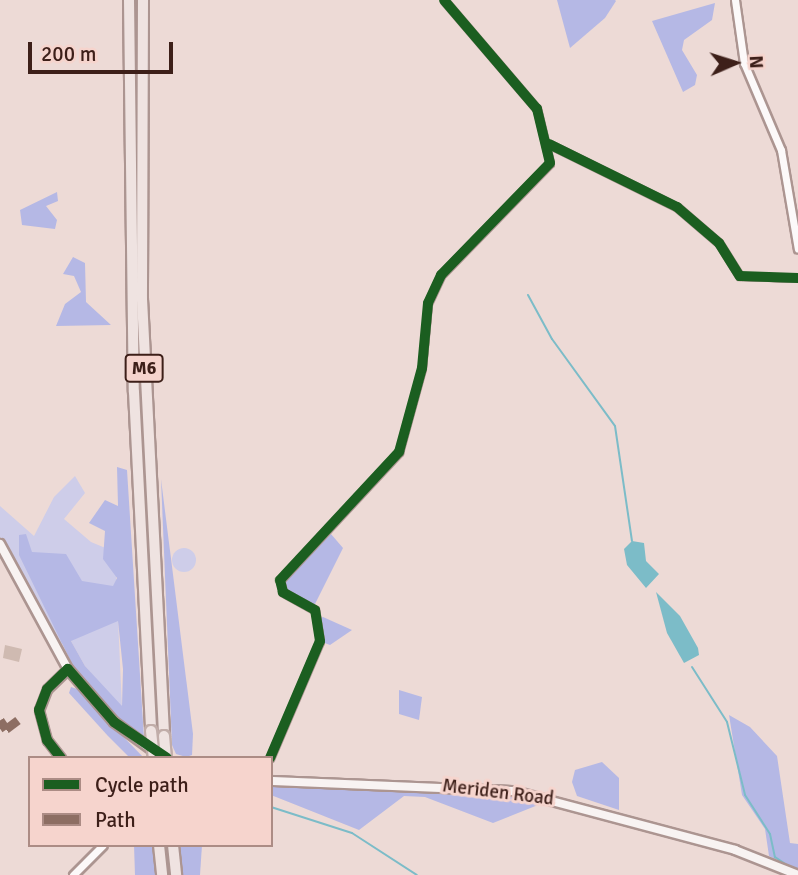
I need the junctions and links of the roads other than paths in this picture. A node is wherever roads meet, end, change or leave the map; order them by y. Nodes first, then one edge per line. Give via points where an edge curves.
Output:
1 (129, 0) edge
2 (143, 0) edge
3 (444, 0) edge
4 (735, 0) edge
5 (549, 144) junction
6 (559, 152) junction
7 (550, 163) junction
8 (798, 249) edge
9 (798, 278) edge
10 (0, 544) edge
11 (68, 669) junction
12 (59, 756) edge
13 (154, 756) edge
14 (164, 756) edge
15 (167, 756) edge
16 (271, 756) edge
17 (273, 781) edge
18 (101, 847) edge
19 (159, 847) edge
20 (173, 847) edge
21 (798, 874) edge
22 (73, 875) edge
23 (162, 875) edge
24 (176, 875) edge

1 - 13 highway, M6, bridge via 133,379
2 - 15 highway, M6, bridge via 142,326
3 - 5 street via 537,109
4 - 8 street via 744,63 781,150
5 - 6 street
5 - 7 street
6 - 7 street
6 - 9 street via 677,207 719,243 740,276
7 - 16 street via 441,275 428,303 422,368 399,452 280,580 283,592 315,610 320,641
10 - 11 main road
11 - 12 street via 47,688 39,710 47,740
11 - 14 main road via 114,722
17 - 21 main road, Meriden Road via 527,793 735,850
18 - 22 street
19 - 23 highway
20 - 24 highway

